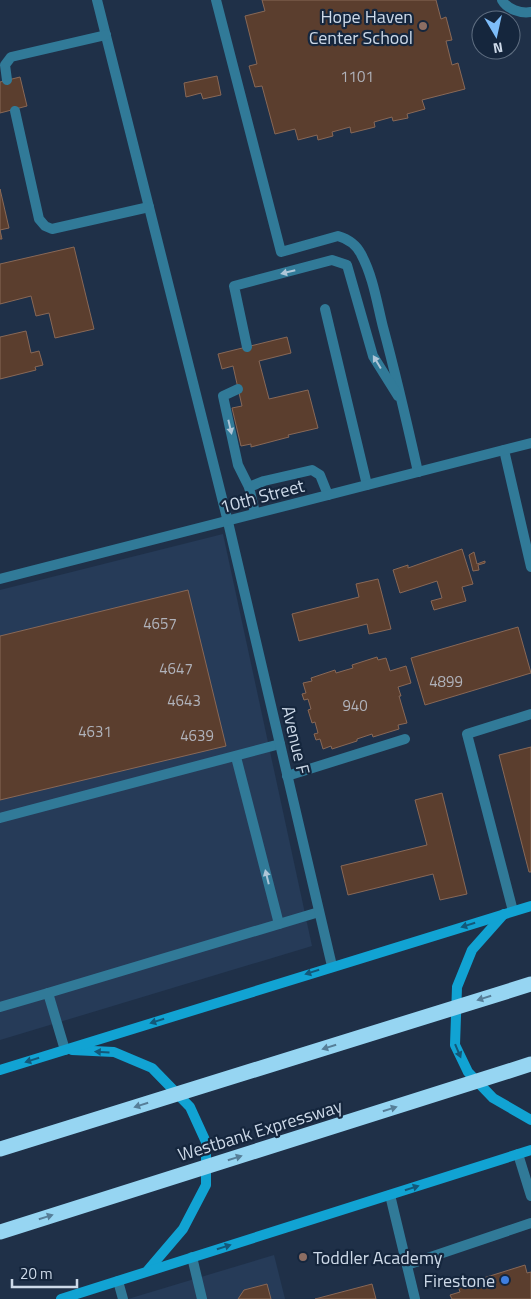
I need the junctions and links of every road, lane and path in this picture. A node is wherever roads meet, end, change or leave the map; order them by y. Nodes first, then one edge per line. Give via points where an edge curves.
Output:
1 (97, 0) edge
2 (216, 0) edge
3 (502, 0) edge
4 (531, 12) edge
5 (106, 35) junction
6 (7, 80) dead end
7 (15, 111) dead end
8 (149, 207) junction
9 (325, 309) dead end
10 (247, 347) dead end
11 (238, 389) dead end
12 (403, 403) junction
13 (531, 443) edge
14 (504, 450) junction
15 (418, 472) junction
16 (367, 485) junction
17 (249, 487) junction
18 (328, 496) junction
19 (255, 513) junction
20 (228, 522) junction
21 (531, 567) edge
22 (0, 579) edge
23 (531, 714) edge
24 (405, 739) dead end
25 (280, 744) junction
26 (236, 757) junction
27 (287, 776) junction
28 (0, 818) edge
29 (531, 906) edge
30 (319, 912) junction
31 (509, 912) junction
32 (279, 924) junction
33 (332, 966) junction
34 (531, 984) edge
35 (48, 993) junction
36 (0, 1007) edge
37 (65, 1050) junction
38 (531, 1064) edge
39 (0, 1070) edge
40 (531, 1120) edge
41 (0, 1149) edge
42 (531, 1150) edge
43 (518, 1154) junction
44 (390, 1195) junction
45 (531, 1196) edge
46 (531, 1223) edge
47 (0, 1232) edge
48 (192, 1257) junction
49 (407, 1265) junction
50 (148, 1271) junction
51 (118, 1280) junction
52 (61, 1299) edge
53 (123, 1299) edge
54 (202, 1299) edge
55 (415, 1299) edge

1 - 5 street, Avenue F
2 - 12 street via 281,252 338,236 355,245 370,277
3 - 4 street via 505,5 524,13
5 - 6 street via 11,57 6,65
5 - 8 street, Avenue F
7 - 8 street via 39,219 45,226 52,230
8 - 20 street, Avenue F
9 - 16 street
12 -> 10 street via 373,356 347,265 332,260 234,286
11 -> 17 street via 223,396 238,465
12 - 15 street
13 - 14 street, 10th Street
14 - 15 street, 10th Street
14 - 21 street
15 - 16 street, 10th Street
16 - 18 street, 10th Street
17 - 18 street via 312,470 320,475
17 - 19 street
18 - 19 street, 10th Street
19 - 20 street, 10th Street
20 - 22 street, 10th Street
20 - 25 street, Avenue F
23 - 31 street via 467,734
24 - 27 street
25 - 26 street
25 - 27 street, Avenue F
26 - 28 street
32 -> 26 street
27 - 30 street, Avenue F
29 - 31 main road
30 - 32 street
30 - 33 street, Avenue F
31 -> 33 main road
31 -> 40 main road via 472,950 457,986 455,1045 468,1072 493,1098
32 - 35 street
33 -> 37 main road
34 -> 41 highway, bridge
35 - 36 street
35 - 37 street
37 -> 39 main road
50 -> 37 main road via 183,1230 206,1185 206,1142 190,1107 152,1068 114,1052
47 -> 38 highway, Westbank Expressway, bridge
42 - 43 main road
44 -> 43 main road
43 - 45 street
48 -> 44 main road
44 - 49 street
46 - 49 street
48 - 50 main road
48 - 54 street
49 - 55 street
50 - 51 main road
51 - 52 main road
51 - 53 street

